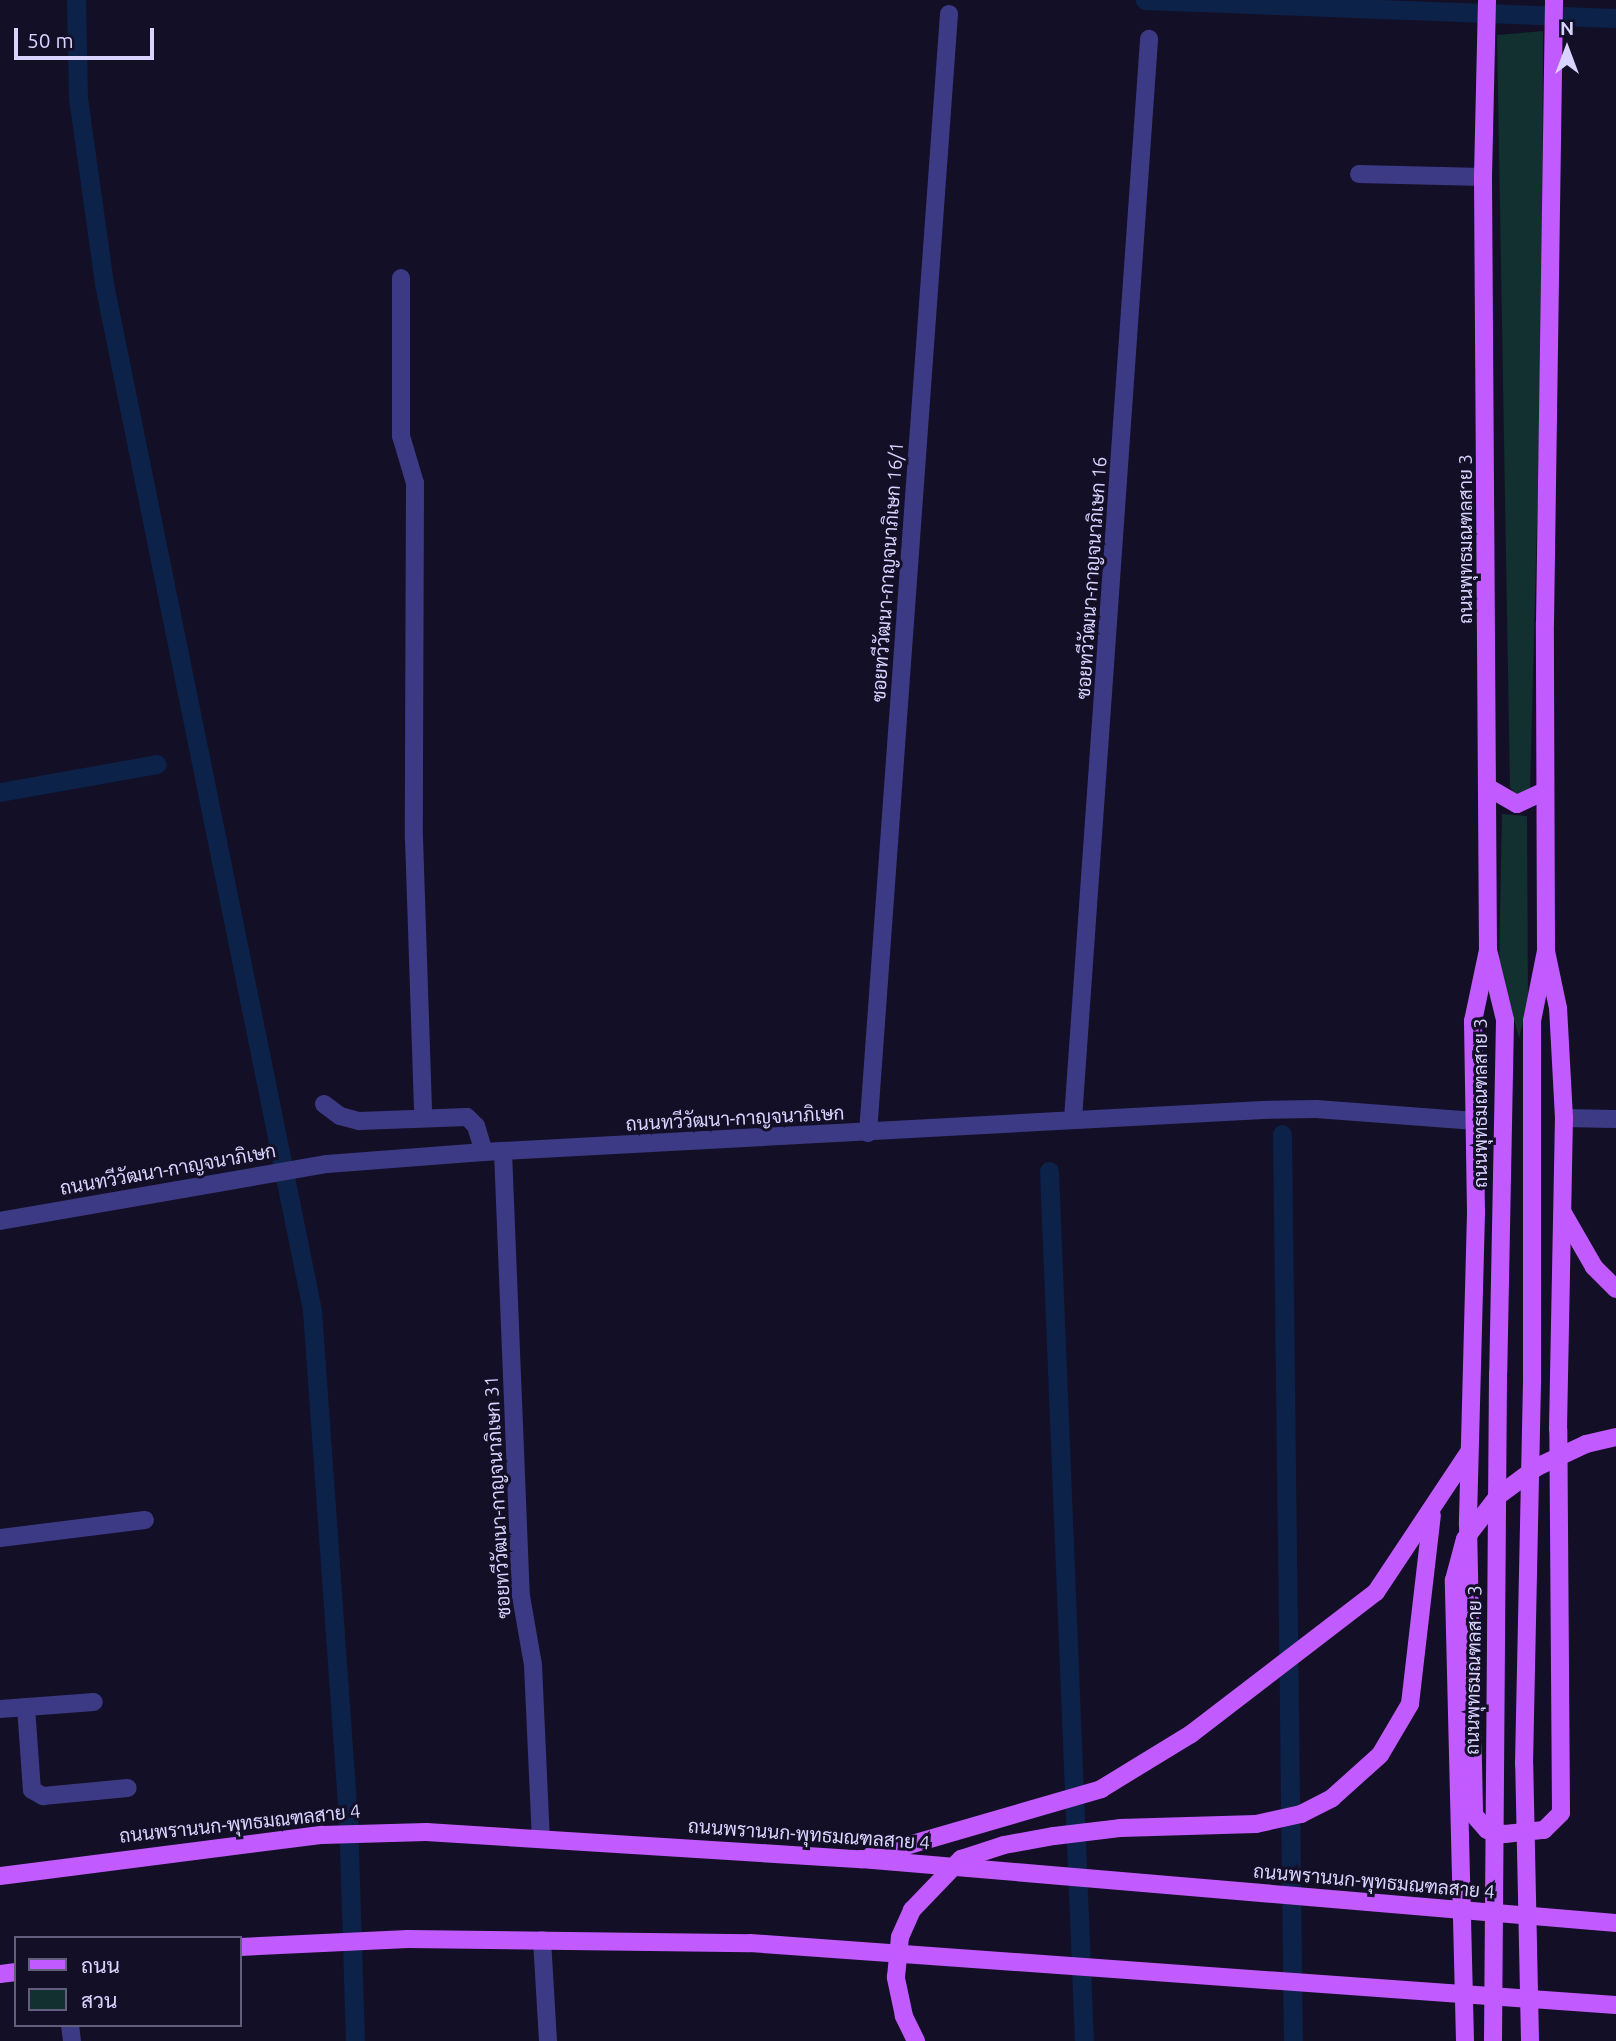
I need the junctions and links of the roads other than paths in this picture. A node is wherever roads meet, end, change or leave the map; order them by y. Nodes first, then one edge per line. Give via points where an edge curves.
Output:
1 (1487, 0) edge
2 (1554, 0) edge
3 (949, 14) dead end
4 (1149, 39) dead end
5 (1359, 174) dead end
6 (1483, 177) junction
7 (401, 278) dead end
8 (1489, 788) junction
9 (1545, 791) junction
10 (1488, 950) junction
11 (1546, 951) junction
12 (324, 1104) dead end
13 (424, 1116) junction
14 (1564, 1118) junction
15 (1073, 1119) junction
16 (1616, 1119) edge
17 (1476, 1121) junction
18 (868, 1133) junction
19 (484, 1152) junction
20 (503, 1152) junction
21 (1563, 1213) junction
22 (0, 1221) edge
23 (1616, 1289) edge
24 (1616, 1437) edge
25 (1469, 1451) junction
26 (1433, 1510) junction
27 (145, 1520) dead end
28 (0, 1538) edge
29 (94, 1702) dead end
30 (26, 1707) junction
31 (0, 1709) edge
32 (128, 1788) dead end
33 (541, 1839) junction
34 (861, 1859) junction
35 (0, 1876) edge
36 (1616, 1923) edge
37 (542, 1941) junction
38 (242, 1947) edge
39 (1616, 2005) edge
40 (548, 2041) edge
41 (916, 2041) edge
42 (1465, 2041) edge
43 (1493, 2041) edge
44 (1530, 2041) edge

1 - 6 main road, ถนนพุทธมณฑลสาย 3
2 - 9 main road
3 - 18 street, ซอยทวีวัฒนา-กาญจนาภิเษก 16/1
4 - 15 street, ซอยทวีวัฒนา-กาญจนาภิเษก 16
5 - 6 street
6 - 8 main road, ถนนพุทธมณฑลสาย 3
7 - 13 street via 401,436 415,483 414,838
8 - 9 main road via 1517,804
8 - 10 main road, ถนนพุทธมณฑลสาย 3
9 - 11 main road
10 - 17 main road via 1473,1021
10 - 43 main road, ถนนพุทธมณฑลสาย 3, bridge via 1505,1020
11 - 14 main road via 1558,1009
11 - 44 main road, bridge via 1532,1021 1532,1377 1524,1764
12 - 13 street via 340,1116 359,1121
13 - 19 street via 467,1117 476,1126
14 - 16 street
14 - 21 main road
15 - 17 street, ถนนทวีวัฒนา-กาญจนาภิเษก via 1316,1109
15 - 18 street, ถนนทวีวัฒนา-กาญจนาภิเษก
17 - 25 main road
18 - 20 street, ถนนทวีวัฒนา-กาญจนาภิเษก
19 - 20 street, ถนนทวีวัฒนา-กาญจนาภิเษก
19 - 22 street, ถนนทวีวัฒนา-กาญจนาภิเษก via 327,1164
20 - 33 street, ซอยทวีวัฒนา-กาญจนาภิเษก 31 via 517,1530 521,1596 533,1665
21 - 23 main road via 1594,1267
21 - 25 main road via 1558,1429 1561,1813 1544,1830 1527,1834 1487,1830 1474,1815
24 - 42 main road, bridge via 1586,1444 1537,1467 1498,1496 1465,1539 1454,1580
25 - 26 main road
26 - 34 main road via 1376,1592 1191,1734 1101,1789
26 - 41 main road, bridge via 1410,1704 1380,1755 1332,1798 1301,1814 1256,1824 1120,1828 1054,1836 961,1859 912,1910 900,1937 896,1977 904,2016
27 - 28 street
29 - 30 street
30 - 31 street
30 - 32 street via 32,1790 43,1796
33 - 34 main road, ถนนพรานนก-พุทธมณฑลสาย 4
33 - 35 main road, ถนนพรานนก-พุทธมณฑลสาย 4 via 399,1831 322,1835
34 - 36 main road, ถนนพรานนก-พุทธมณฑลสาย 4
37 - 38 main road via 321,1940
37 - 39 main road via 750,1943
37 - 40 street

